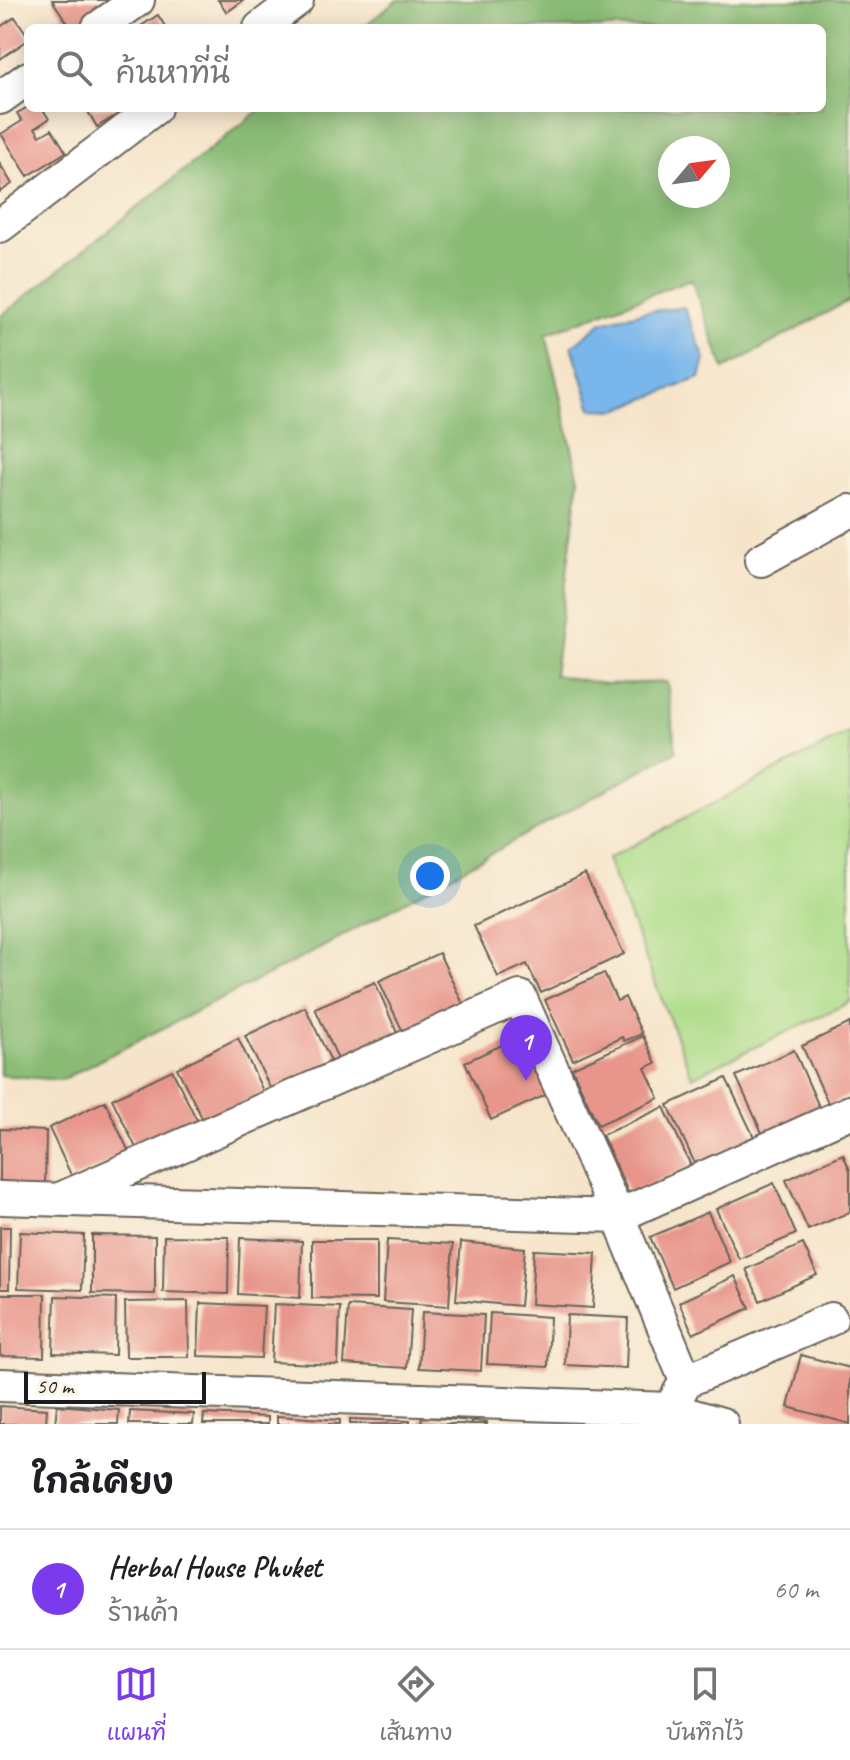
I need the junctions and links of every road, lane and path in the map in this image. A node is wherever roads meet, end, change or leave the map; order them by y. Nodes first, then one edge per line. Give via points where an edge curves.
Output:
1 (138, 0) edge
2 (297, 0) edge
3 (104, 24) edge
4 (265, 24) edge
5 (24, 81) edge
6 (0, 98) edge
7 (150, 112) edge
8 (0, 226) edge
9 (850, 511) edge
10 (761, 560) dead end
11 (850, 1112) edge
12 (0, 1198) edge
13 (60, 1199) junction
14 (618, 1216) junction
15 (831, 1319) dead end
16 (686, 1381) junction
17 (0, 1385) edge
18 (670, 1409) junction
19 (722, 1424) edge

1 - 3 street
2 - 4 street
5 - 6 street
7 - 8 street
9 - 10 street
11 - 14 street
12 - 13 street
13 - 14 street
13 - 14 street via 520,997
14 - 16 street
15 - 16 street
16 - 18 street
17 - 18 street
18 - 19 street

